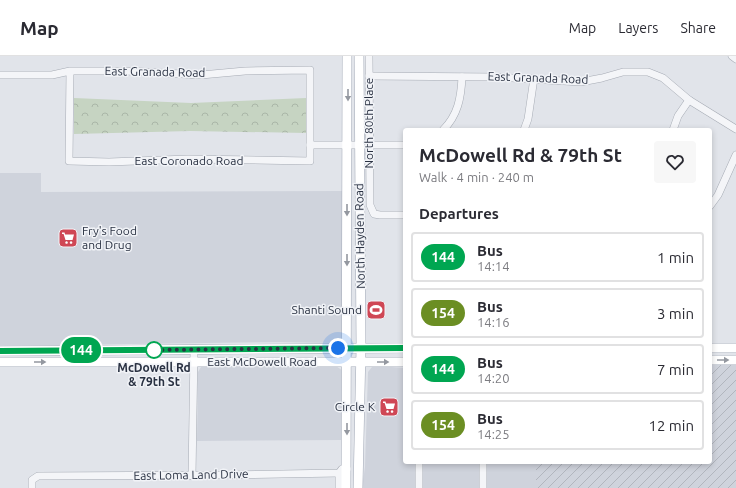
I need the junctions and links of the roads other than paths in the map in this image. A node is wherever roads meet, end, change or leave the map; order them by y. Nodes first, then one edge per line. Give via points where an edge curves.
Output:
1 (347, 56) edge
2 (359, 56) edge
3 (369, 56) edge
4 (732, 56) edge
5 (736, 59) edge
6 (70, 71) junction
7 (0, 75) edge
8 (369, 76) junction
9 (462, 77) junction
10 (534, 78) junction
11 (689, 100) junction
12 (445, 128) edge
13 (525, 128) edge
14 (673, 128) edge
15 (736, 129) edge
16 (310, 145) junction
17 (348, 145) junction
18 (359, 145) junction
19 (369, 145) junction
20 (403, 145) edge
21 (736, 155) edge
22 (712, 203) edge
23 (403, 215) edge
24 (348, 348) junction
25 (361, 348) junction
26 (403, 348) edge
27 (712, 348) edge
28 (736, 348) edge
29 (194, 350) junction
30 (0, 351) edge
31 (712, 360) edge
32 (736, 360) edge
33 (0, 362) edge
34 (194, 362) junction
35 (348, 362) junction
36 (361, 362) junction
37 (403, 362) edge
38 (420, 464) edge
39 (483, 464) edge
40 (343, 471) junction
41 (192, 476) junction
42 (32, 488) edge
43 (339, 488) edge
44 (346, 488) edge
45 (358, 488) edge
46 (418, 488) edge
47 (483, 488) edge

1 -> 17 main road, North Hayden Road
2 - 18 main road, North Hayden Road
3 - 8 street, North 80th Place
4 - 5 street
6 - 7 street, East Granada Road via 52,75
6 - 16 street, East Granada Road via 200,75 310,70
6 - 16 street, East Coronado Road via 69,161 310,161
8 - 9 street, East Granada Road
8 - 19 street, North 80th Place
9 - 10 street, East Granada Road
9 - 12 street via 459,107
10 - 11 street, East Granada Road via 581,82 623,72 648,72 663,78
10 - 13 street
11 - 14 street
11 - 15 street, East Granada Road
16 - 17 street
17 - 18 street
17 -> 24 main road, North Hayden Road
18 - 25 main road, North Hayden Road
19 - 20 street
19 - 23 street, North 80th Place via 370,205 374,214
21 - 22 street
24 - 25 main road, East McDowell Road
24 - 29 main road, East McDowell Road
24 - 35 main road, North Hayden Road
25 - 26 main road, East McDowell Road
25 - 36 main road, North Hayden Road
27 - 28 main road
29 - 30 main road, East McDowell Road
29 - 34 street
31 -> 32 main road
33 -> 34 main road, East McDowell Road
34 - 35 main road, East McDowell Road
34 - 41 street
35 - 36 main road, East McDowell Road
35 -> 40 main road, North Hayden Road
36 -> 37 main road, East McDowell Road
36 - 45 main road, North Hayden Road
38 - 46 street
39 - 47 street
40 - 41 street, East Loma Land Drive
40 - 43 street, North Hayden Road
40 - 44 main road, North Hayden Road
41 - 42 street, East Loma Land Drive via 33,478

